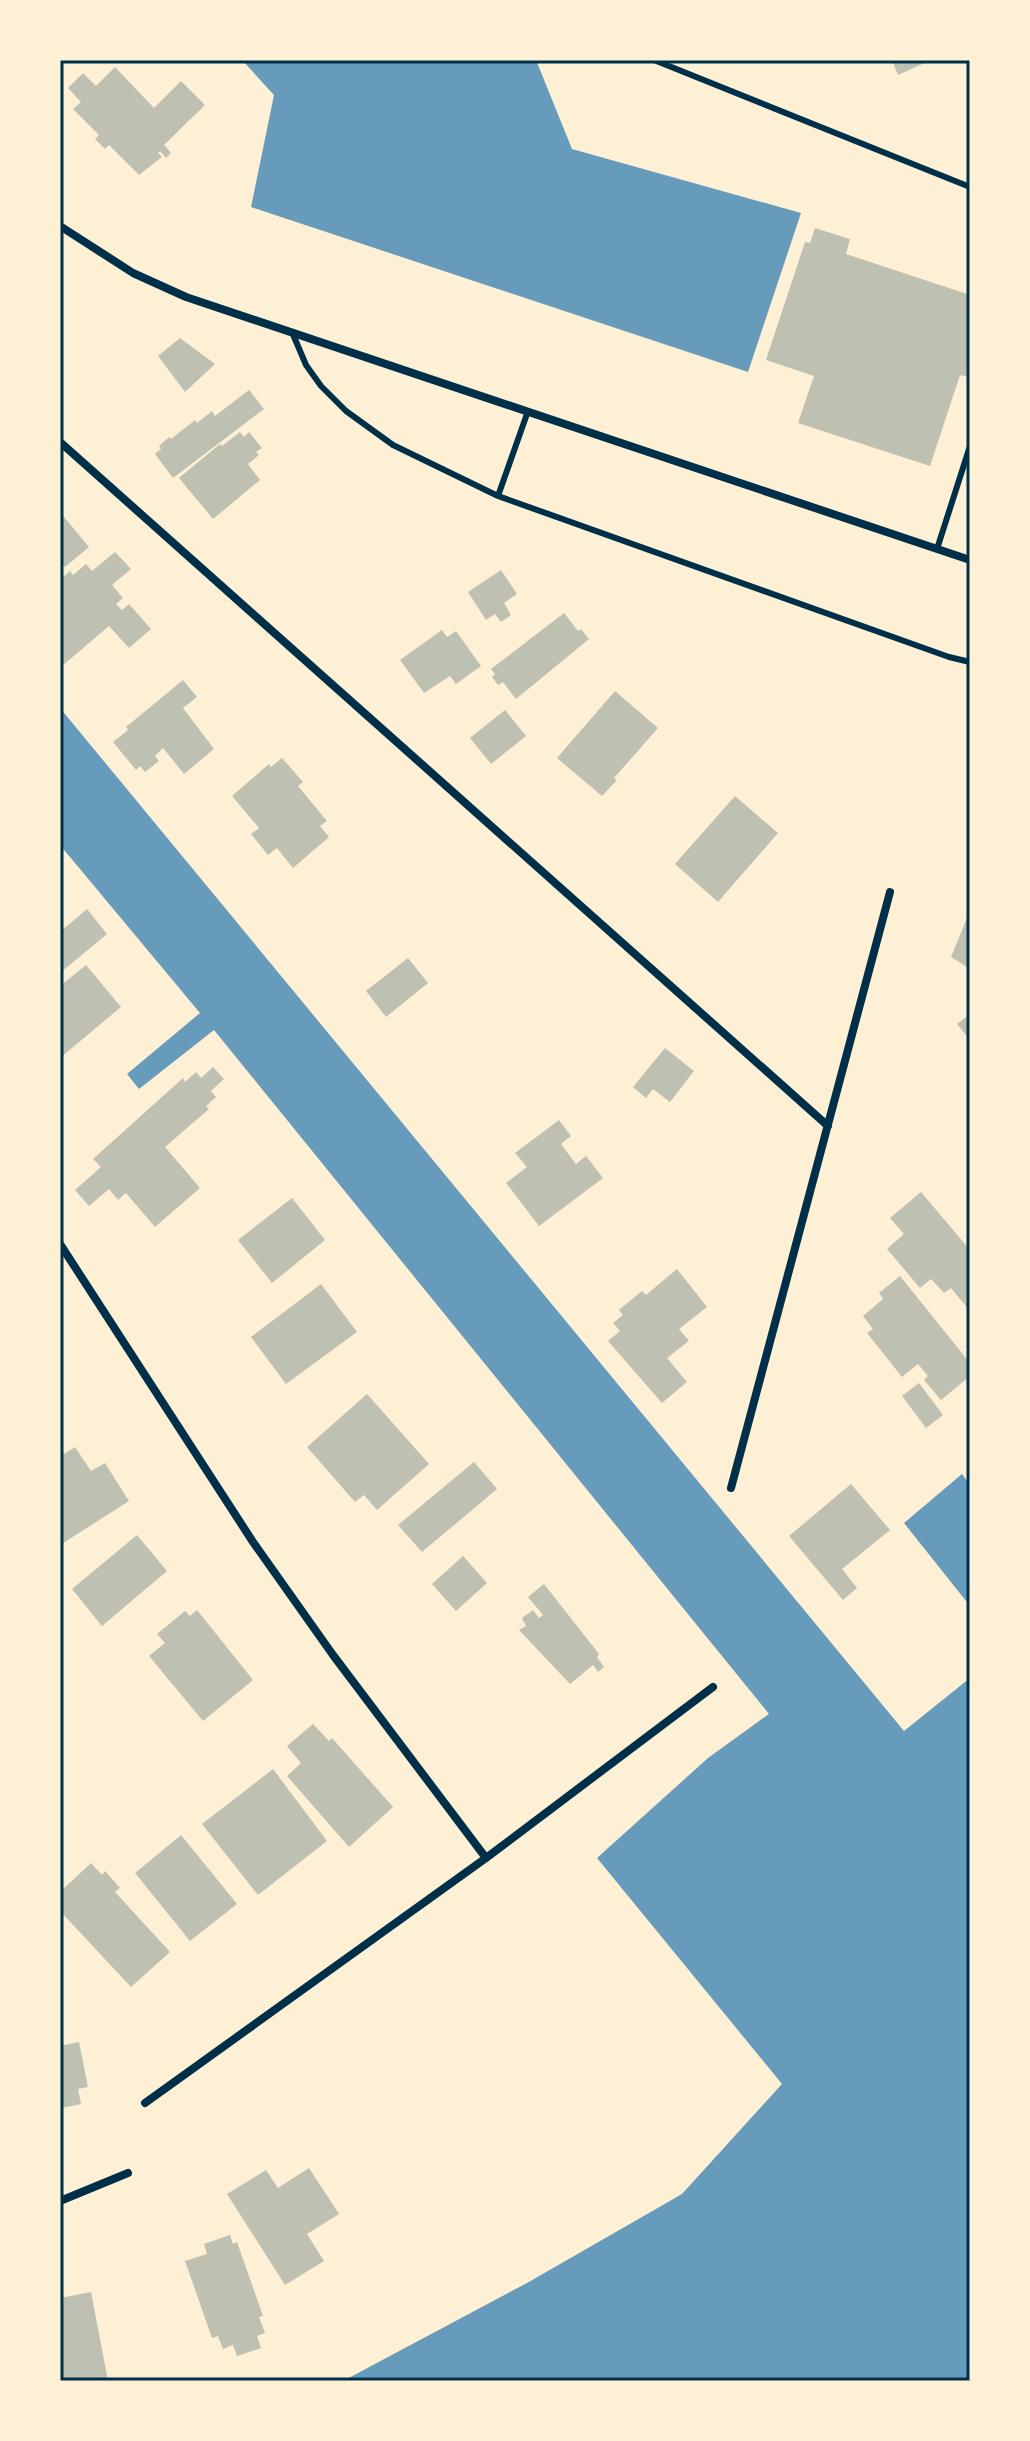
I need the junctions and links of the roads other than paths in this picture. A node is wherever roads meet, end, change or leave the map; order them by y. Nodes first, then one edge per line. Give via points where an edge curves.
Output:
1 (654, 60) edge
2 (970, 187) edge
3 (60, 226) edge
4 (292, 332) junction
5 (528, 411) junction
6 (60, 442) edge
7 (970, 446) edge
8 (498, 496) junction
9 (937, 549) junction
10 (970, 560) edge
11 (970, 662) edge
12 (890, 892) dead end
13 (828, 1126) junction
14 (60, 1244) edge
15 (731, 1488) dead end
16 (713, 1687) dead end
17 (486, 1858) junction
18 (145, 2103) dead end
19 (128, 2173) dead end
20 (60, 2201) edge

1 - 2 lane
3 - 4 street via 133,273 186,297
4 - 5 street
4 - 8 lane via 306,365 346,411 393,445
5 - 8 lane
5 - 9 street
6 - 13 street
7 - 9 lane
8 - 11 lane
9 - 10 street
12 - 13 street
13 - 15 street
14 - 17 street via 253,1542
16 - 17 street
17 - 18 street
19 - 20 street

